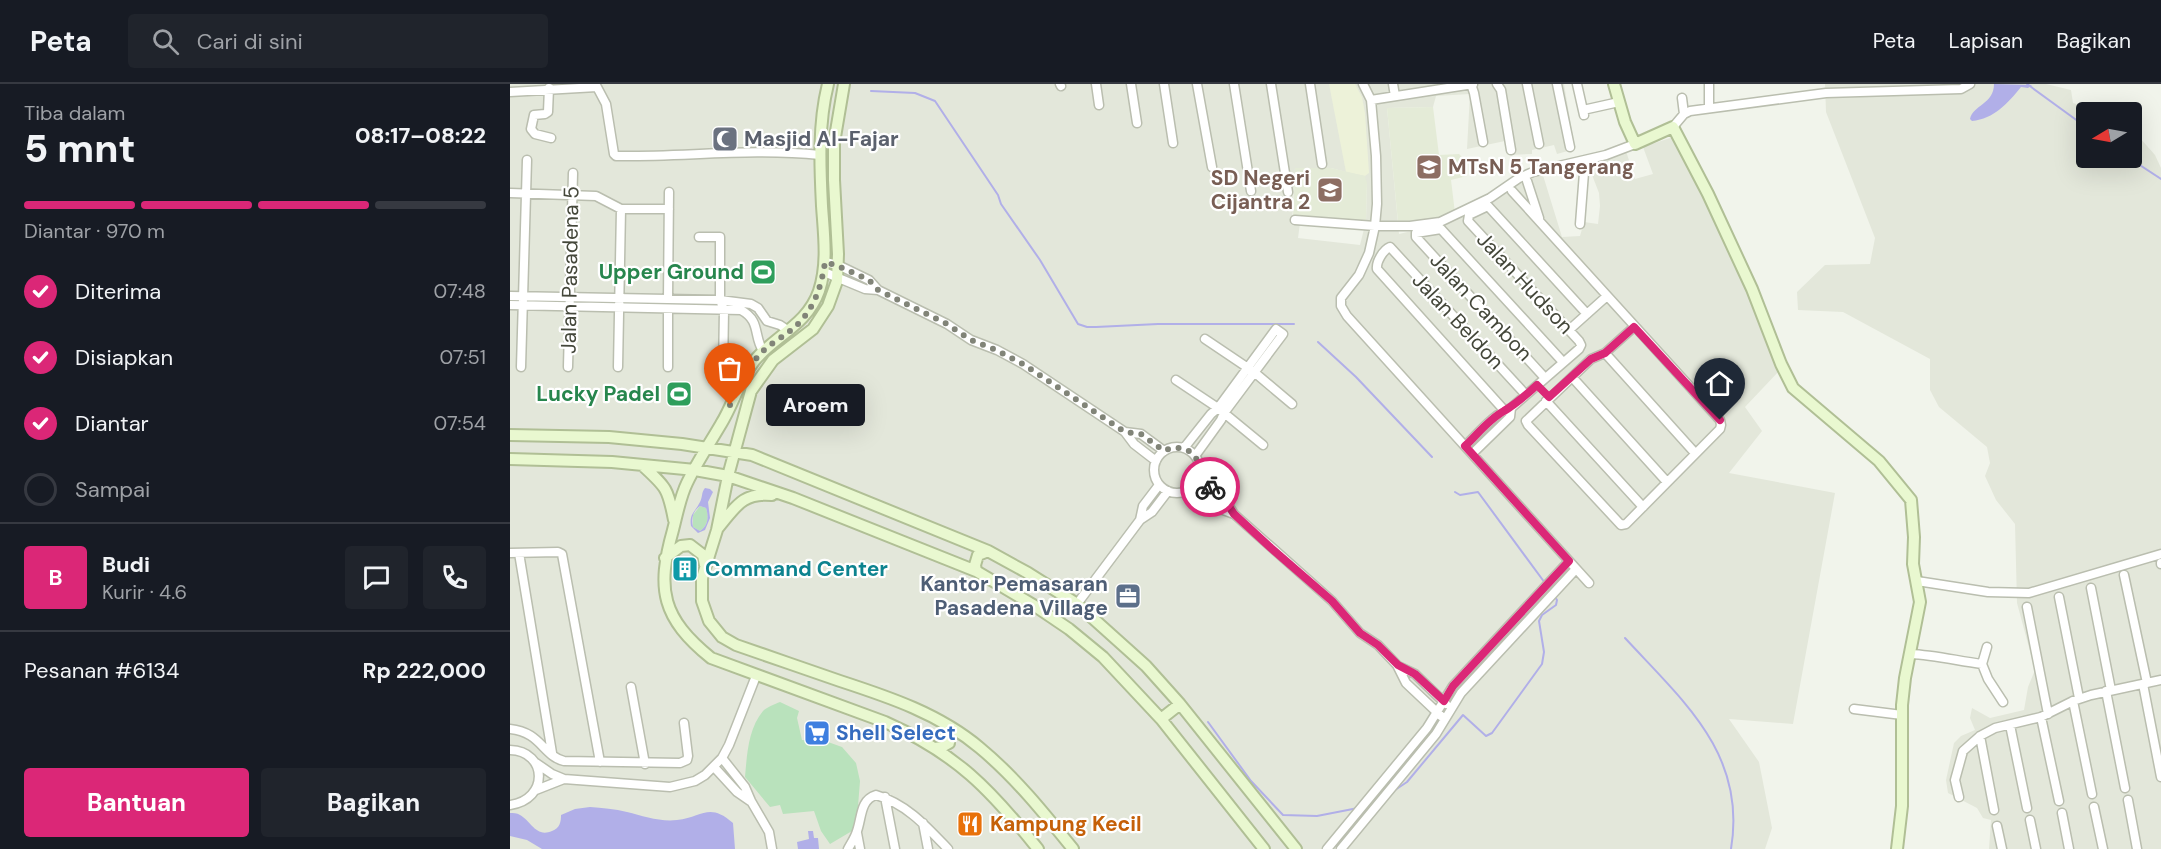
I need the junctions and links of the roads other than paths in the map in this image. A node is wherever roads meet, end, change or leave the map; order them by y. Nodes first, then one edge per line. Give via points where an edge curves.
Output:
1 (1096, 84) edge
2 (1131, 84) edge
3 (1164, 84) edge
4 (1197, 84) edge
5 (1234, 84) edge
6 (1271, 84) edge
7 (1310, 84) edge
8 (1363, 84) edge
9 (1393, 84) edge
10 (1471, 84) edge
11 (1497, 84) edge
12 (1527, 84) edge
13 (1557, 84) edge
14 (1577, 84) edge
15 (1614, 84) edge
16 (1709, 84) edge
17 (1970, 84) edge
18 (824, 86) edge
19 (1446, 86) edge
20 (549, 88) junction
21 (1419, 88) edge
22 (842, 89) edge
23 (510, 92) edge
24 (1395, 96) junction
25 (1682, 98) dead end
26 (1371, 100) junction
27 (1619, 102) junction
28 (1100, 105) dead end
29 (1709, 108) junction
30 (1684, 114) junction
31 (1137, 123) dead end
32 (1673, 128) junction
33 (551, 138) dead end
34 (1483, 142) dead end
35 (1173, 143) dead end
36 (1539, 144) dead end
37 (1635, 144) junction
38 (1570, 147) dead end
39 (1511, 150) dead end
40 (820, 154) junction
41 (527, 160) dead end
42 (1585, 160) junction
43 (1322, 164) dead end
44 (1212, 167) dead end
45 (573, 173) dead end
46 (1527, 181) dead end
47 (1251, 191) dead end
48 (1512, 191) dead end
49 (669, 192) dead end
50 (1288, 192) dead end
51 (510, 194) edge
52 (526, 194) junction
53 (572, 194) junction
54 (621, 209) junction
55 (669, 209) junction
56 (1295, 220) dead end
57 (1540, 222) junction
58 (1580, 224) dead end
59 (1375, 226) junction
60 (699, 237) dead end
61 (824, 267) junction
62 (838, 271) junction
63 (510, 296) edge
64 (1607, 296) junction
65 (720, 300) junction
66 (523, 301) junction
67 (569, 302) junction
68 (619, 303) junction
69 (668, 304) junction
70 (510, 305) edge
71 (724, 310) junction
72 (1587, 314) junction
73 (767, 321) junction
74 (757, 327) junction
75 (1634, 327) junction
76 (1569, 330) junction
77 (789, 331) junction
78 (1279, 331) dead end
79 (1205, 339) dead end
80 (763, 351) junction
81 (1605, 353) junction
82 (773, 360) junction
83 (1563, 362) junction
84 (521, 367) dead end
85 (568, 367) dead end
86 (618, 367) dead end
87 (668, 367) dead end
88 (1251, 370) junction
89 (723, 371) dead end
90 (1572, 377) junction
91 (1545, 378) junction
92 (1176, 380) dead end
93 (1537, 385) junction
94 (1528, 393) junction
95 (1546, 401) junction
96 (1293, 404) dead end
97 (1508, 409) junction
98 (1221, 410) junction
99 (1125, 432) junction
100 (510, 435) edge
101 (1263, 445) dead end
102 (1465, 446) junction
103 (706, 447) junction
104 (1184, 448) junction
105 (1164, 451) junction
106 (736, 452) junction
107 (1695, 453) junction
108 (1472, 454) junction
109 (1195, 456) junction
110 (510, 459) edge
111 (1156, 461) junction
112 (642, 465) junction
113 (695, 471) junction
114 (728, 476) junction
115 (1199, 478) junction
116 (1667, 482) junction
117 (1159, 485) junction
118 (1192, 488) junction
119 (1167, 491) junction
120 (793, 498) junction
121 (1643, 507) junction
122 (1234, 514) junction
123 (1140, 520) junction
124 (675, 523) junction
125 (717, 530) junction
126 (962, 541) junction
127 (988, 552) junction
128 (515, 553) edge
129 (2161, 554) edge
130 (665, 559) junction
131 (955, 561) junction
132 (1569, 561) junction
133 (705, 566) junction
134 (1576, 569) junction
135 (976, 571) junction
136 (2124, 575) dead end
137 (1917, 581) junction
138 (1589, 583) dead end
139 (2091, 588) dead end
140 (2059, 597) dead end
141 (1077, 604) junction
142 (2027, 607) dead end
143 (1987, 647) dead end
144 (1910, 654) junction
145 (1982, 664) junction
146 (1398, 665) junction
147 (756, 676) junction
148 (2161, 680) edge
149 (2145, 683) junction
150 (631, 687) dead end
151 (2109, 691) junction
152 (2076, 700) junction
153 (1444, 701) junction
154 (2003, 702) dead end
155 (1180, 704) junction
156 (1452, 709) junction
157 (1854, 709) dead end
158 (1437, 712) junction
159 (1902, 715) junction
160 (2044, 716) junction
161 (1161, 719) junction
162 (1445, 720) junction
163 (684, 723) dead end
164 (2010, 725) junction
165 (949, 727) junction
166 (510, 729) edge
167 (1980, 736) junction
168 (510, 740) edge
169 (934, 748) junction
170 (511, 750) edge
171 (553, 756) junction
172 (722, 758) junction
173 (534, 761) junction
174 (600, 762) junction
175 (645, 764) junction
176 (714, 767) junction
177 (2161, 777) edge
178 (564, 779) junction
179 (2125, 788) dead end
180 (536, 790) junction
181 (2092, 794) dead end
182 (1959, 797) dead end
183 (885, 798) junction
184 (2128, 800) dead end
185 (751, 801) junction
186 (2059, 801) dead end
187 (510, 805) edge
188 (2094, 807) dead end
189 (2027, 808) dead end
190 (1994, 810) dead end
191 (2061, 813) dead end
192 (2030, 820) dead end
193 (923, 822) junction
194 (1997, 826) dead end
195 (856, 833) junction
196 (772, 849) edge
197 (848, 849) edge
198 (860, 849) edge
199 (895, 849) edge
200 (928, 849) edge
201 (948, 849) edge
202 (1038, 849) edge
203 (1073, 849) edge
204 (1264, 849) edge
205 (1296, 849) edge
206 (1327, 849) edge
207 (1341, 849) edge
208 (1897, 849) edge
209 (2002, 849) edge
210 (2036, 849) edge
211 (2069, 849) edge
212 (2103, 849) edge
213 (2138, 849) edge

1 - 28 street
2 - 31 street
3 - 35 street
4 - 44 street
5 - 47 street
6 - 50 street
7 - 43 street
8 - 26 street
9 - 24 street
10 - 19 street
10 - 34 street
11 - 39 street
12 - 36 street
13 - 38 street
14 - 27 street via 1583,112
15 - 27 main road
16 - 29 street
17 - 29 street via 1961,89 1816,94
18 - 22 main road
18 - 40 main road
19 - 21 street
20 - 23 street
20 - 33 street via 548,112 534,115 531,129
20 - 40 street via 599,88 616,156
21 - 24 street
22 - 62 main road via 834,143
24 - 26 street
25 - 30 street
26 - 59 street via 1376,156
27 - 37 main road
29 - 30 street
30 - 32 street
32 - 37 main road
32 - 137 main road via 1752,289 1793,388 1879,461 1911,500
37 - 42 street
40 - 61 main road
41 - 52 street
42 - 58 street
42 - 59 street via 1533,172 1440,222
45 - 53 street, Jalan Pasadena 5
46 - 57 street
48 - 57 street
49 - 55 street
51 - 52 street
52 - 53 street
52 - 66 street
53 - 54 street via 596,196
53 - 67 street, Jalan Pasadena 5
54 - 55 street
54 - 68 street
55 - 69 street
56 - 59 street
57 - 64 street
59 - 102 street via 1369,253 1359,275 1341,298 1341,306
60 - 65 street via 720,237
61 - 62 street
61 - 77 main road via 815,302
62 - 82 main road via 828,306 813,329
62 - 99 street via 869,280 878,290 1023,364
63 - 66 street
64 - 72 street
64 - 75 street
65 - 69 street
65 - 71 street
65 - 73 street via 751,304
66 - 67 street
66 - 70 street
66 - 84 street
67 - 68 street
67 - 85 street, Jalan Pasadena 5
68 - 69 street
68 - 86 street
69 - 71 street
69 - 87 street
71 - 74 street via 741,310
71 - 89 street
72 - 76 street
72 - 76 street, Jalan Hudson via 1488,206 1468,215 1468,221
73 - 74 street
73 - 77 street
74 - 80 street via 758,344
75 - 81 street
75 - 107 street via 1720,420 1720,429
76 - 83 street, Jalan Hudson via 1581,345
77 - 80 main road
78 - 88 street
79 - 88 street
80 - 82 main road
80 - 103 main road via 746,372 723,422
81 - 90 street via 1591,359
81 - 107 street
82 - 106 main road via 751,391
83 - 91 street
83 - 91 street, Jalan Cambon via 1441,229 1418,232 1416,237
88 - 96 street
88 - 98 street
90 - 95 street
90 - 116 street
91 - 93 street
92 - 98 street
93 - 94 street
93 - 95 street
94 - 95 street, Jalan Beldon
94 - 97 street
94 - 97 street, Jalan Beldon via 1390,247 1386,248 1377,269
95 - 121 street
95 - 121 street via 1526,419 1528,425 1618,523 1626,524
97 - 102 street
97 - 108 street via 1510,417
98 - 101 street
98 - 104 street via 1211,414
98 - 109 street via 1221,420
99 - 105 street via 1141,434
99 - 111 street
100 - 103 main road via 609,437
102 - 108 street
103 - 106 main road
103 - 113 main road
104 - 105 street
104 - 109 street
105 - 111 street
106 - 114 main road
106 - 126 main road via 753,455
107 - 116 street
108 - 132 street
109 - 115 street
110 - 112 main road
111 - 117 street via 1154,472
112 - 113 main road
112 - 124 main road via 666,489
113 - 114 main road
113 - 124 main road via 686,483
114 - 120 main road
114 - 125 main road
115 - 118 street
115 - 122 street via 1225,500
116 - 121 street
117 - 119 street
117 - 123 street via 1143,507
118 - 119 street via 1180,493
118 - 122 street via 1218,508
119 - 123 street via 1152,512
120 - 125 main road via 761,494 743,499
120 - 131 main road
122 - 146 street
123 - 141 street
124 - 130 main road
125 - 133 main road
126 - 127 main road
126 - 131 main road via 964,550
127 - 135 main road via 978,555
127 - 141 main road
128 - 171 street
128 - 174 street via 562,554
129 - 137 street via 2029,593 1988,592
130 - 133 main road via 681,546 690,545 703,555
130 - 147 main road via 667,598 681,630 711,658
131 - 135 main road
132 - 134 street
132 - 153 street via 1453,686
133 - 165 main road via 702,601 709,621 722,637 891,698
134 - 138 street
134 - 156 street via 1461,693
135 - 161 main road via 1069,629 1103,657
136 - 149 street
137 - 144 main road via 1920,602
139 - 151 street
140 - 152 street
141 - 155 main road via 1146,666
142 - 160 street
143 - 145 street
144 - 145 street
144 - 159 main road
145 - 154 street
146 - 153 street via 1415,674
146 - 158 street via 1406,683
147 - 169 main road via 885,722
147 - 172 street
148 - 149 street
149 - 151 street
149 - 177 street
150 - 175 street
151 - 152 street
151 - 179 street
152 - 160 street
152 - 181 street
153 - 156 street
153 - 158 street
155 - 161 main road
155 - 205 main road
156 - 162 street
157 - 159 street
158 - 162 street
158 - 206 street
159 - 208 main road via 1902,806
160 - 164 street
160 - 186 street
161 - 204 main road
162 - 207 street
163 - 175 street via 687,760
164 - 167 street
164 - 189 street
165 - 169 main road via 949,743
165 - 203 main road via 1005,770
166 - 171 street via 539,740
167 - 182 street via 1963,751 1955,780
167 - 190 street
168 - 170 street
169 - 202 main road via 984,785
170 - 173 street via 521,751
171 - 174 street via 564,762
172 - 176 street
172 - 185 street
173 - 178 street
173 - 180 street via 539,780
174 - 175 street
176 - 178 street via 695,781 670,786
176 - 185 street
178 - 180 street
180 - 187 street via 530,798
183 - 193 street
183 - 195 street via 876,795 867,800
183 - 199 street
184 - 213 street
185 - 196 street via 769,832
188 - 212 street
191 - 211 street
192 - 210 street
193 - 200 street
193 - 201 street
194 - 209 street
195 - 197 street
195 - 198 street

